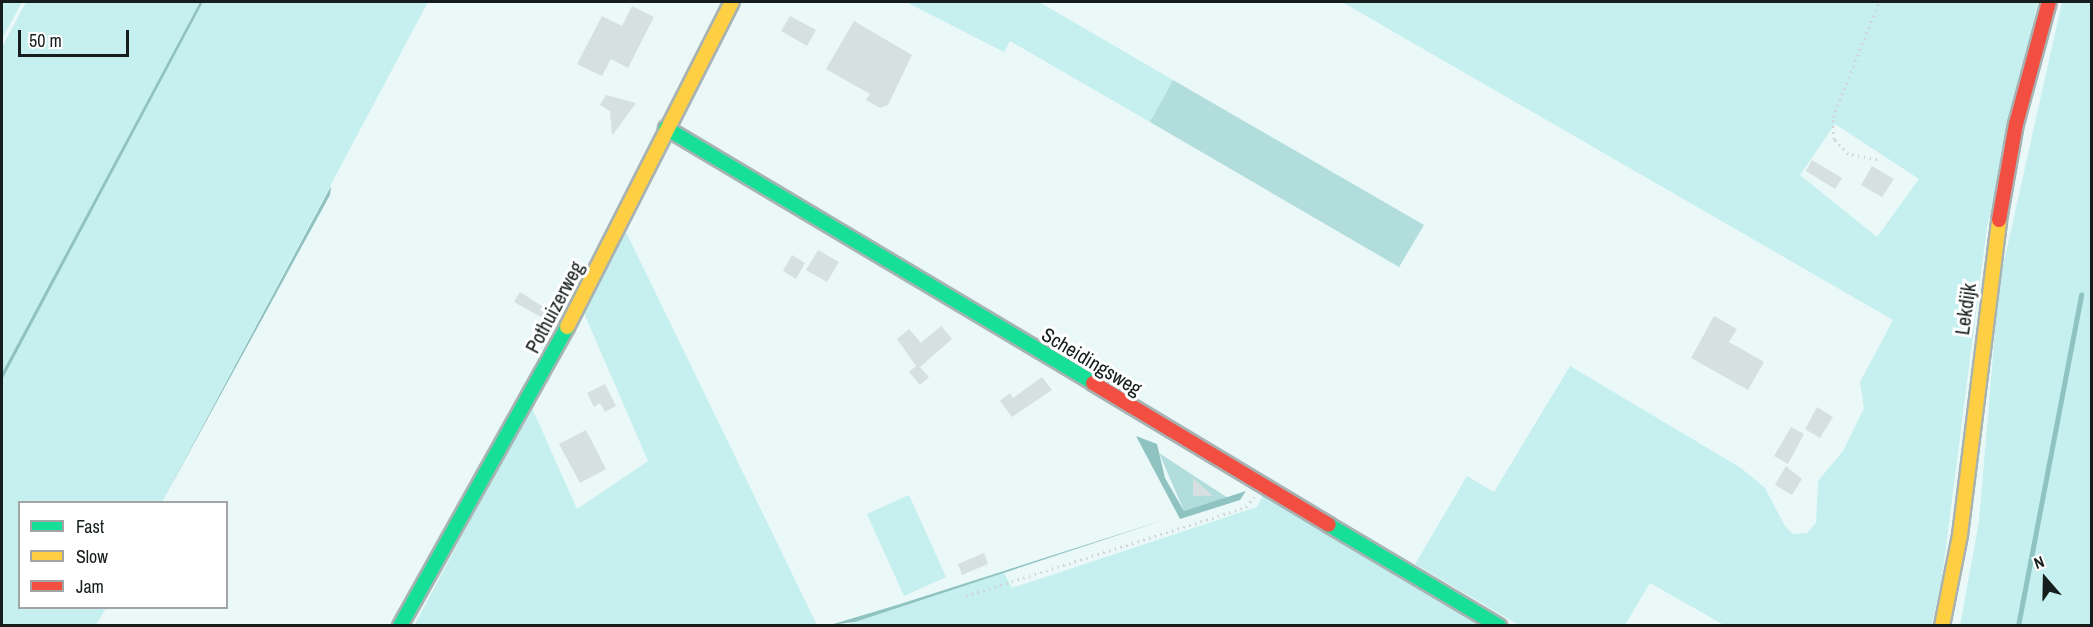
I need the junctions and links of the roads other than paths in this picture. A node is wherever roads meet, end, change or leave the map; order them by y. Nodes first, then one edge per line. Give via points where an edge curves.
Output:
1 (732, 2) edge
2 (2049, 2) edge
3 (666, 128) junction
4 (400, 626) edge
5 (1499, 626) edge
6 (1942, 626) edge

1 - 3 street, Pothuizerweg
2 - 6 street, Lekdijk via 2016,124 1993,250 1960,535
3 - 4 street, Pothuizerweg via 570,321
3 - 5 street, Scheidingsweg

